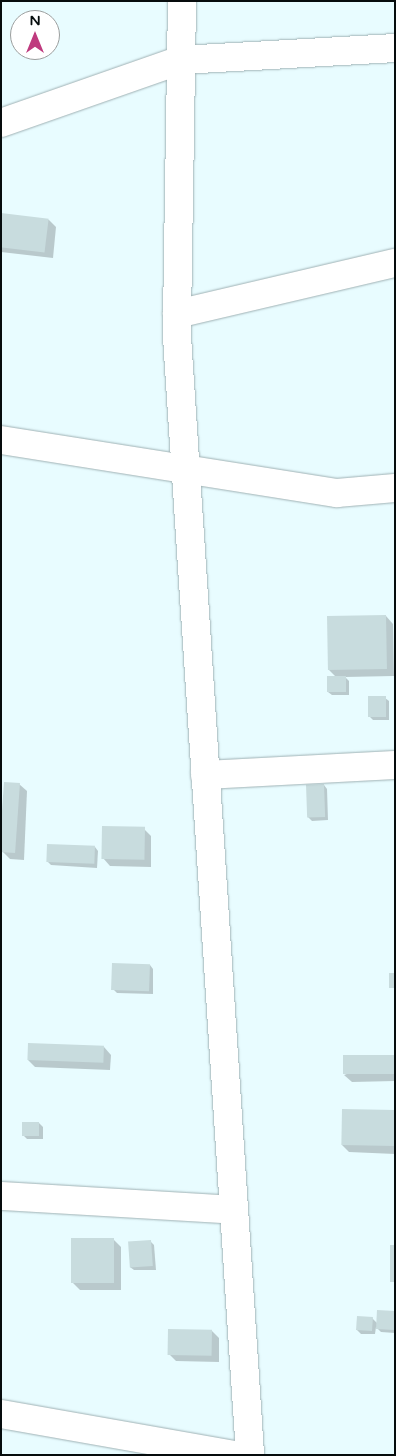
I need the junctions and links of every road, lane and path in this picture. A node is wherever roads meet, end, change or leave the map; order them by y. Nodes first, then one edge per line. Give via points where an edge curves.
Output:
1 (182, 1) edge
2 (395, 48) edge
3 (181, 60) junction
4 (1, 123) edge
5 (395, 263) edge
6 (177, 314) junction
7 (1, 440) edge
8 (186, 471) junction
9 (395, 488) edge
10 (395, 765) edge
11 (205, 775) junction
12 (1, 1196) edge
13 (234, 1210) junction
14 (1, 1414) edge
15 (233, 1455) edge
16 (250, 1455) edge

1 - 3 street
2 - 3 street
3 - 4 street
3 - 6 street
5 - 6 street
6 - 8 street
7 - 8 street
8 - 9 street via 337,492
8 - 11 street
10 - 11 street
11 - 13 street
12 - 13 street
13 - 16 street
14 - 15 street

